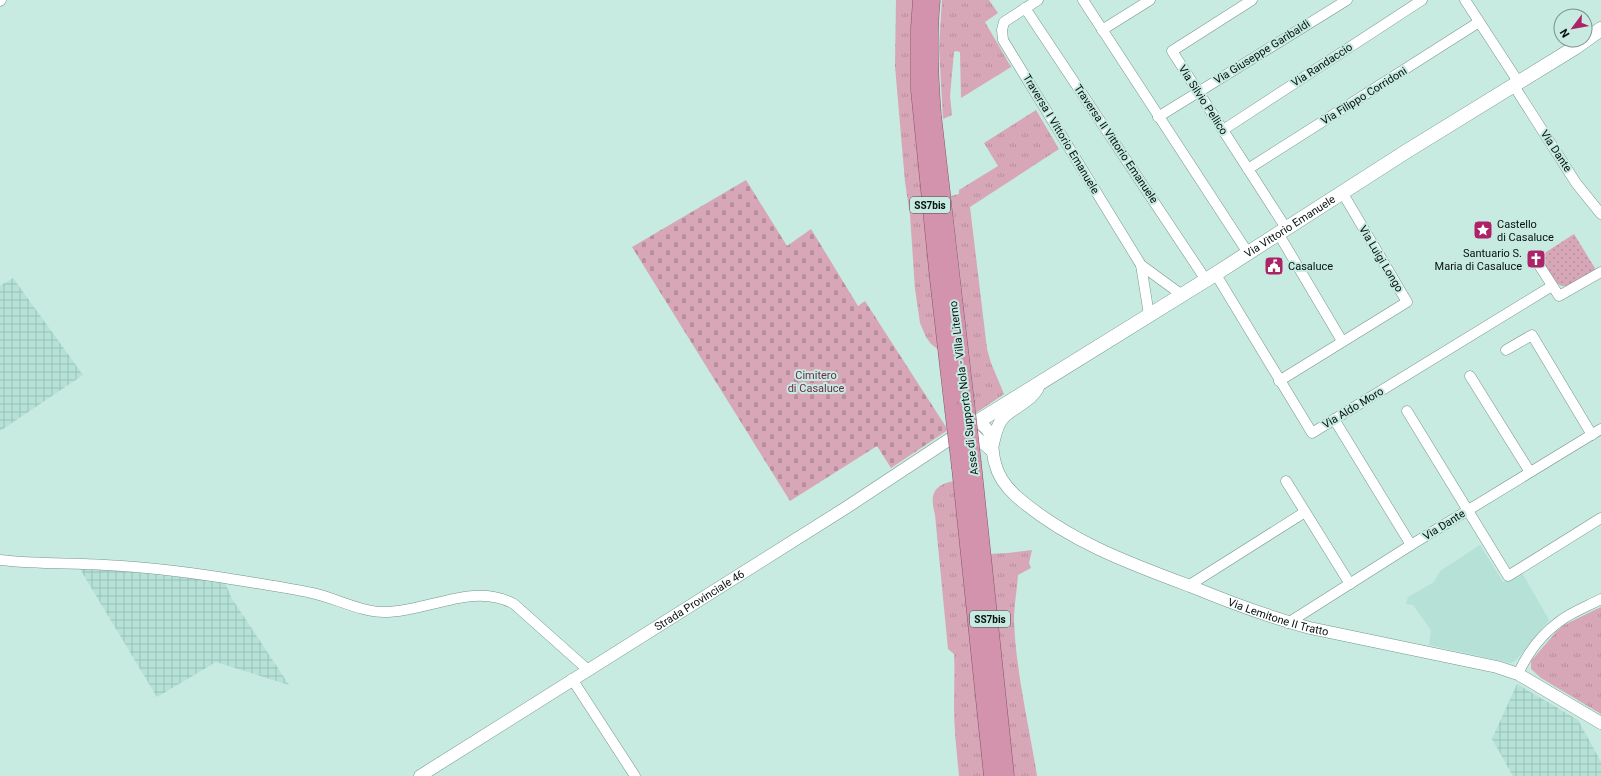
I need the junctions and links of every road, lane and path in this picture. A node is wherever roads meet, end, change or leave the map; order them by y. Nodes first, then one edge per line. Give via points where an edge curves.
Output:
1 (921, 0) edge
2 (932, 0) edge
3 (1038, 0) edge
4 (1083, 0) edge
5 (1150, 0) edge
6 (1252, 0) edge
7 (1346, 0) edge
8 (1422, 0) edge
9 (1465, 0) edge
10 (1025, 8) junction
11 (1479, 22) junction
12 (1601, 29) edge
13 (1102, 30) junction
14 (1516, 84) junction
15 (1198, 91) junction
16 (1158, 117) junction
17 (1223, 130) junction
18 (1248, 169) junction
19 (1342, 192) junction
20 (1601, 214) edge
21 (1282, 231) junction
22 (1248, 253) junction
23 (1141, 264) junction
24 (1539, 264) dead end
25 (1601, 272) edge
26 (1211, 277) junction
27 (1552, 286) junction
28 (1182, 295) junction
29 (1150, 315) junction
30 (1342, 341) junction
31 (1506, 350) dead end
32 (1470, 376) dead end
33 (1279, 381) junction
34 (1040, 383) junction
35 (960, 405) junction
36 (1407, 411) dead end
37 (1334, 419) junction
38 (977, 422) junction
39 (1601, 429) edge
40 (1592, 435) junction
41 (948, 441) junction
42 (992, 451) junction
43 (967, 466) junction
44 (1530, 472) junction
45 (1286, 481) dead end
46 (1467, 510) junction
47 (1306, 512) junction
48 (1601, 518) edge
49 (1411, 545) junction
50 (0, 560) edge
51 (1350, 584) junction
52 (1188, 586) junction
53 (1601, 599) edge
54 (1288, 623) junction
55 (587, 669) junction
56 (1518, 674) junction
57 (572, 679) junction
58 (1601, 723) edge
59 (420, 776) edge
60 (635, 776) edge
61 (992, 776) edge
62 (1006, 776) edge

1 - 35 highway, Asse di Supporto Nola - Villa Literno / SS7bis via 918,28 919,90 938,279
2 - 35 highway, Asse di Supporto Nola - Villa Literno / SS7bis via 930,69 933,115
3 - 10 street
4 - 13 street
5 - 13 street
6 - 15 street, Via Silvio Pellico via 1172,51
7 - 15 street, Via Giuseppe Garibaldi
8 - 17 street, Via Randaccio
9 - 11 street, Via Dante
10 - 23 street, Traversa I Vittorio Emanuele via 1004,22 1004,40
10 - 26 street, Traversa II Vittorio Emanuele
11 - 14 street, Via Dante
11 - 18 street, Via Filippo Corridoni
12 - 14 main road, Via Vittorio Emanuele
13 - 16 street
14 - 19 main road, Via Vittorio Emanuele
14 - 20 street, Via Dante via 1576,183
15 - 16 street, Via Giuseppe Garibaldi
15 - 17 street, Via Silvio Pellico
16 - 22 street
17 - 18 street, Via Silvio Pellico
18 - 21 street, Via Silvio Pellico
19 - 21 main road, Via Vittorio Emanuele
19 - 30 street, Via Luigi Longo via 1407,302
21 - 22 main road, Via Vittorio Emanuele
21 - 30 street, Via Silvio Pellico
22 - 26 main road, Via Vittorio Emanuele
23 - 28 street, Traversa I Vittorio Emanuele
23 - 29 street, Traversa I Vittorio Emanuele
24 - 27 street
25 - 27 street via 1559,296
26 - 28 main road, Via Vittorio Emanuele
26 - 33 street, Via Aldo Moro
27 - 37 street, Via Aldo Moro
28 - 29 main road, Via Vittorio Emanuele
29 - 34 main road, Via Vittorio Emanuele
30 - 33 street
31 - 40 street via 1532,335
32 - 44 street
33 - 37 street, Via Aldo Moro via 1312,433
34 - 38 main road, Via Vittorio Emanuele
34 - 42 street via 1030,397 1003,418 996,432
35 - 43 highway, Asse di Supporto Nola - Villa Literno / SS7bis, bridge
36 - 46 street
37 - 49 street
38 - 41 street, Strada Provinciale 46
38 - 42 street, Via Lemitone II Tratto via 980,434
39 - 40 street, Via Dante
40 - 44 street, Via Dante
41 - 42 street via 975,436
41 - 55 street, Strada Provinciale 46
42 - 52 street, Via Lemitone II Tratto via 1005,484 1056,525 1100,550
43 - 61 highway, Asse di Supporto Nola - Villa Literno / SS7bis
43 - 62 highway, Asse di Supporto Nola - Villa Literno / SS7bis
44 - 46 street, Via Dante
45 - 47 street
46 - 48 street via 1508,576
46 - 49 street, Via Dante
47 - 51 street
47 - 52 street
49 - 51 street, Via Dante
50 - 55 street via 158,569 313,593 356,607 386,612 412,610 443,601 480,595 499,597 514,604
51 - 54 street, Via Dante
52 - 54 street, Via Lemitone II Tratto
53 - 56 street via 1566,617 1555,626 1536,645
54 - 56 street, Via Lemitone II Tratto via 1496,667
55 - 57 street, Strada Provinciale 46
56 - 58 street, Via Lemitone II Tratto
57 - 59 street, Strada Provinciale 46
57 - 60 street

